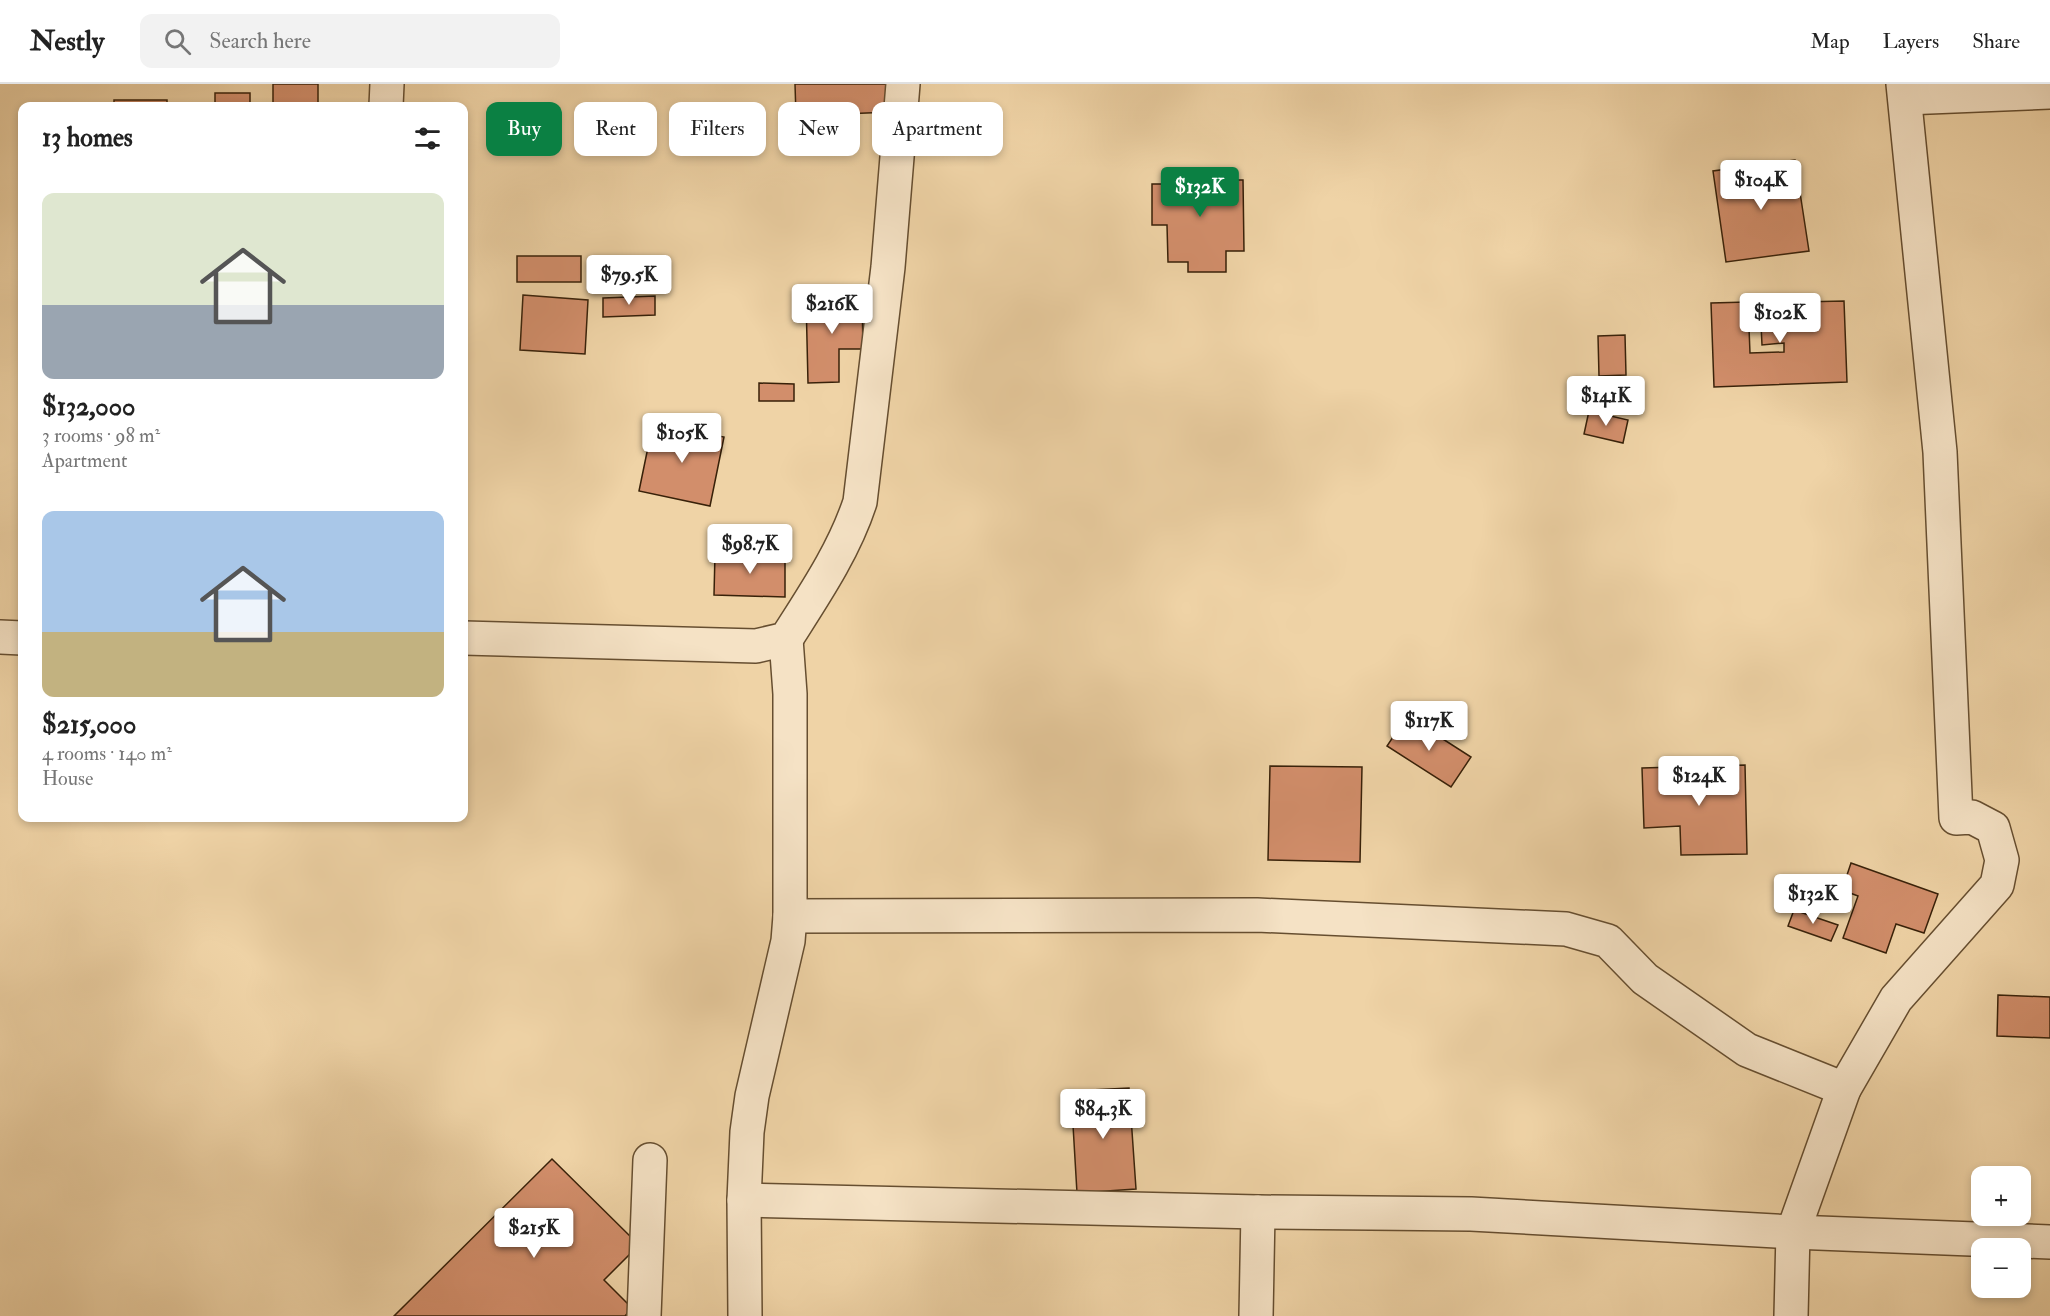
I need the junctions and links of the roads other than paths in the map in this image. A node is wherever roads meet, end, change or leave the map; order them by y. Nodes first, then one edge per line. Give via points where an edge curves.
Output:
1 (387, 84) edge
2 (903, 84) edge
3 (1904, 91) edge
4 (2050, 92) edge
5 (386, 102) edge
6 (0, 637) edge
7 (18, 638) edge
8 (468, 638) edge
9 (786, 639) junction
10 (790, 916) junction
11 (1844, 1089) junction
12 (650, 1160) dead end
13 (744, 1200) junction
14 (1258, 1212) junction
15 (1793, 1232) junction
16 (2050, 1242) edge
17 (644, 1316) edge
18 (745, 1316) edge
19 (1256, 1316) edge
20 (1791, 1316) edge

1 - 5 street
2 - 9 street via 888,267 860,502 852,528
3 - 4 street
3 - 11 street via 1940,452 1956,818 1972,817 1993,828 2002,860 1997,885 1896,999
6 - 7 street
8 - 9 street via 756,646
9 - 10 street via 790,694
10 - 11 street via 1257,915 1566,929 1608,941 1645,979 1747,1050
10 - 13 street via 788,941 752,1096
11 - 15 street
12 - 17 street
13 - 14 street
13 - 18 street
14 - 15 street via 1471,1214
14 - 19 street
15 - 16 street
15 - 20 street

